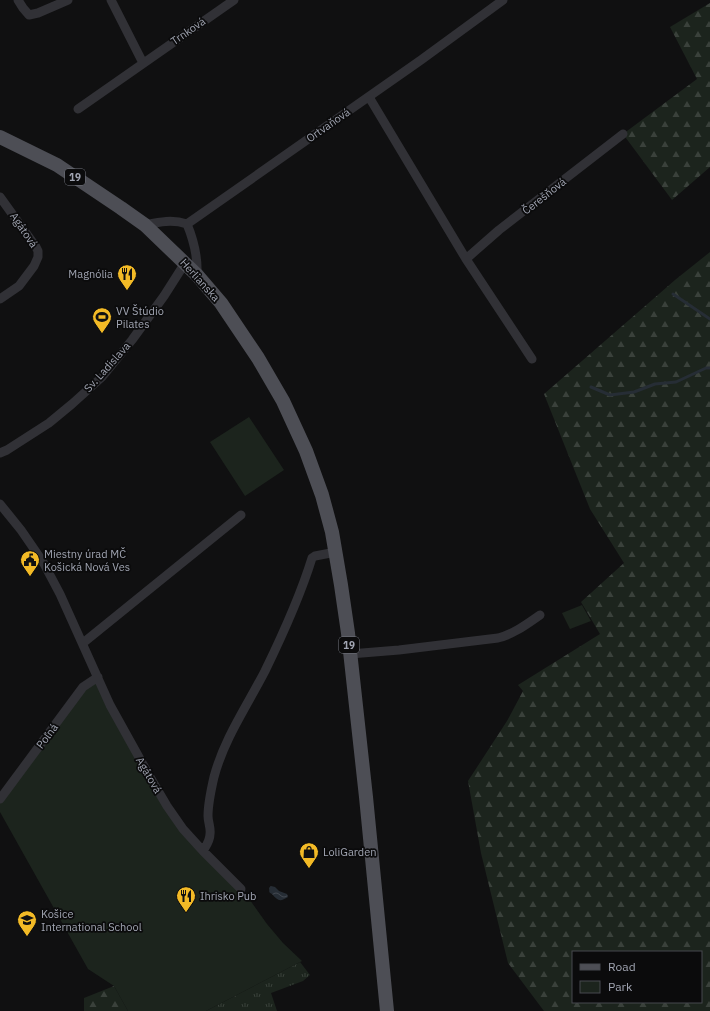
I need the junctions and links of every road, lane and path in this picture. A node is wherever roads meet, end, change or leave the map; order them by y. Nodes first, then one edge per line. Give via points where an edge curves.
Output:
1 (18, 0) edge
2 (68, 0) edge
3 (111, 0) edge
4 (234, 0) edge
5 (503, 0) edge
6 (143, 63) junction
7 (369, 97) junction
8 (78, 109) dead end
9 (624, 134) dead end
10 (0, 137) edge
11 (0, 196) edge
12 (187, 224) junction
13 (145, 225) junction
14 (466, 259) junction
15 (185, 263) junction
16 (197, 275) junction
17 (0, 299) edge
18 (532, 359) dead end
19 (3, 452) edge
20 (0, 458) edge
21 (0, 504) edge
22 (241, 516) dead end
23 (336, 552) junction
24 (540, 615) dead end
25 (82, 643) junction
26 (350, 654) junction
27 (98, 677) junction
28 (0, 799) edge
29 (203, 851) junction
30 (241, 889) dead end
31 (387, 1011) edge

1 - 2 street via 29,15
3 - 6 street
4 - 6 street, Trnková
5 - 7 street, Ortvaňová
6 - 8 street, Trnková
7 - 12 street, Ortvaňová
7 - 14 street
9 - 14 street, Čerešňová via 499,230
10 - 13 main road, Herlianska / 19 via 56,165
11 - 17 street, Agátová via 39,254 34,266 20,284
12 - 13 street via 165,221
12 - 16 street via 195,246
13 - 15 main road, Herlianska / 19
14 - 18 street
15 - 16 main road, Herlianska / 19
15 - 19 street, Sv. Ladislava via 132,340 102,377 49,423
16 - 23 main road, Herlianska / 19 via 221,303 258,358 283,402 306,451 322,495
19 - 20 street, Sv. Ladislava
21 - 25 street, Agátová via 43,562
22 - 25 street
23 - 26 main road, 19
23 - 29 street via 312,558 289,621 235,725 214,776 209,798 209,841
24 - 26 street via 507,636 498,638
25 - 27 street, Agátová
26 - 31 main road, 19
27 - 28 street, Poľná via 83,687
27 - 29 street, Agátová via 110,705 163,800 183,829
29 - 30 street, Agátová

